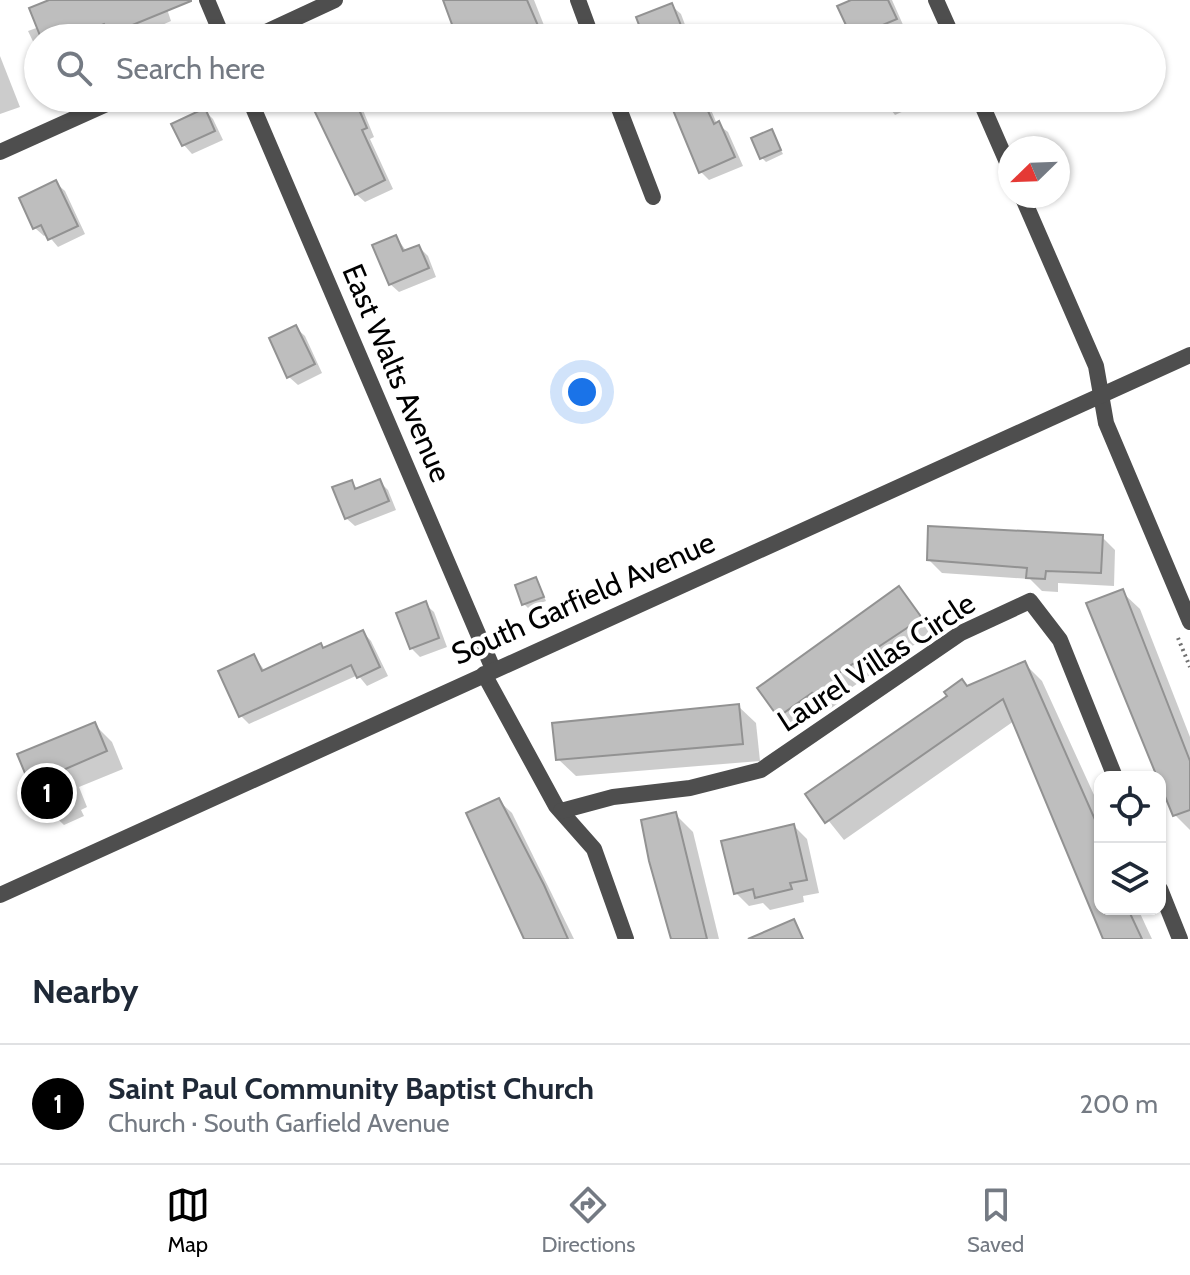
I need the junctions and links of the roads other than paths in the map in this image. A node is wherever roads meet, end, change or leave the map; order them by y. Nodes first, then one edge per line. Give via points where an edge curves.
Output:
1 (207, 0) edge
2 (335, 0) edge
3 (578, 0) edge
4 (936, 0) edge
5 (217, 24) edge
6 (283, 24) edge
7 (587, 24) edge
8 (947, 24) edge
9 (89, 112) edge
10 (255, 112) edge
11 (620, 112) edge
12 (985, 112) edge
13 (998, 142) edge
14 (0, 152) edge
15 (653, 197) dead end
16 (1027, 208) edge
17 (1190, 355) edge
18 (1101, 396) junction
19 (1190, 622) edge
20 (488, 672) junction
21 (1113, 771) edge
22 (561, 811) junction
23 (0, 895) edge
24 (1166, 904) edge
25 (626, 939) edge
26 (1180, 939) edge

1 - 5 street
2 - 6 street
3 - 7 street
4 - 8 street
9 - 14 street
10 - 20 street, East Walts Avenue
11 - 15 street
12 - 13 street
16 - 18 street via 1096,366
17 - 18 street, South Garfield Avenue
18 - 19 street via 1106,423
18 - 20 street, South Garfield Avenue
20 - 22 street
20 - 23 street, South Garfield Avenue
21 - 22 street, Laurel Villas Circle via 1060,640 1030,601 961,633 761,770
22 - 25 street via 594,849
24 - 26 street

